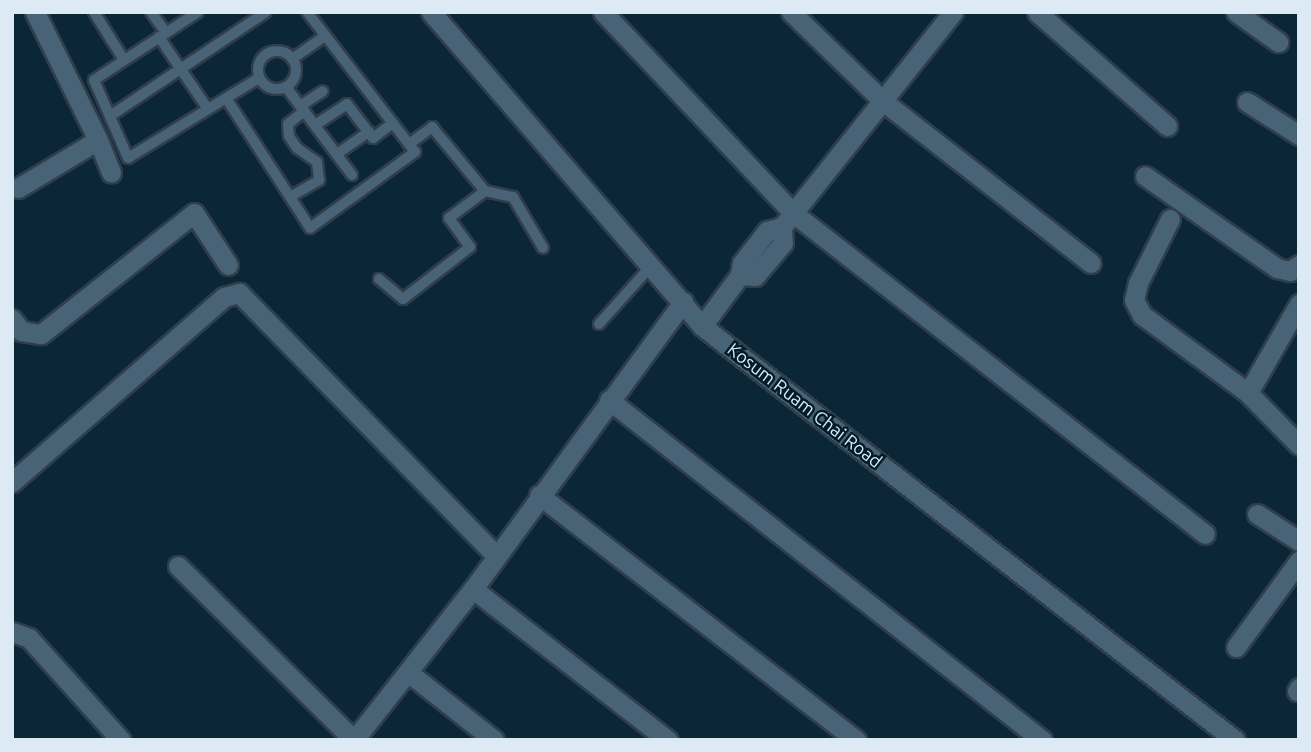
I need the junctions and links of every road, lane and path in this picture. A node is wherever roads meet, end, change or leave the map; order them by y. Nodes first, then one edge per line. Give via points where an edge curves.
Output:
1 (35, 12) edge
2 (94, 12) edge
3 (151, 12) edge
4 (198, 12) edge
5 (307, 12) edge
6 (431, 12) edge
7 (603, 12) edge
8 (792, 12) edge
9 (953, 12) edge
10 (1037, 12) edge
11 (1236, 12) edge
12 (260, 14) edge
13 (163, 35) junction
14 (325, 36) junction
15 (1278, 42) dead end
16 (292, 59) junction
17 (124, 60) junction
18 (181, 68) junction
19 (259, 78) junction
20 (286, 87) junction
21 (323, 91) dead end
22 (226, 98) junction
23 (884, 102) junction
24 (1247, 102) dead end
25 (302, 108) junction
26 (208, 109) junction
27 (110, 116) junction
28 (393, 124) junction
29 (315, 125) junction
30 (1167, 126) dead end
31 (369, 132) junction
32 (1299, 135) edge
33 (98, 140) junction
34 (409, 144) junction
35 (337, 154) junction
36 (111, 172) dead end
37 (352, 175) dead end
38 (1146, 176) dead end
39 (18, 188) dead end
40 (485, 191) junction
41 (290, 197) junction
42 (1170, 219) dead end
43 (787, 220) junction
44 (543, 248) dead end
45 (1091, 263) dead end
46 (228, 265) dead end
47 (1299, 265) edge
48 (651, 266) junction
49 (379, 279) dead end
50 (683, 302) junction
51 (1299, 304) edge
52 (12, 319) edge
53 (599, 324) dead end
54 (702, 326) junction
55 (1248, 393) junction
56 (609, 400) junction
57 (1299, 445) edge
58 (12, 482) edge
59 (539, 495) junction
60 (1257, 514) dead end
61 (1205, 534) dead end
62 (1299, 541) edge
63 (496, 555) junction
64 (1299, 561) edge
65 (178, 566) dead end
66 (472, 589) junction
67 (12, 632) edge
68 (1236, 647) dead end
69 (410, 673) junction
70 (121, 740) edge
71 (494, 740) edge
72 (668, 740) edge
73 (856, 740) edge
74 (1042, 740) edge
75 (1235, 740) edge

1 - 33 street
2 - 17 lane
3 - 13 lane
4 - 13 lane
5 - 14 lane
6 - 48 street, Kosum Ruam Chai Road
7 - 43 street
8 - 23 street
9 - 23 street
10 - 30 street
11 - 15 street
12 - 18 lane
13 - 17 lane
13 - 18 lane
14 - 16 lane
14 - 28 lane
16 - 19 lane via 282,52 269,52 260,60
16 - 20 lane via 296,71
17 - 27 lane via 94,80
18 - 26 lane
18 - 27 lane
19 - 20 lane via 268,87
19 - 22 lane
20 - 25 lane
21 - 25 lane
22 - 26 lane
22 - 41 lane
23 - 43 street
23 - 45 street
24 - 32 street
25 - 29 lane
25 - 41 lane via 288,124 289,135 297,148 317,162 319,180
26 - 27 lane via 128,158
28 - 31 lane via 373,138
28 - 34 lane
29 - 31 lane via 347,104
29 - 35 lane
31 - 35 lane
33 - 36 street
33 - 39 street
34 - 40 lane via 432,127
34 - 41 lane via 415,152 310,228
35 - 37 lane
38 - 47 street via 1277,268 1290,271
40 - 44 lane via 513,197
40 - 49 lane via 449,218 470,247 403,299
42 - 55 street via 1134,300 1142,315
43 - 54 street via 783,243 755,276 740,275
43 - 61 street
46 - 52 street via 194,213 41,334 21,331
48 - 50 street, Kosum Ruam Chai Road
48 - 53 lane
50 - 54 street, Kosum Ruam Chai Road
50 - 56 street
51 - 55 street
54 - 75 street, Kosum Ruam Chai Road
55 - 57 street
56 - 59 street
56 - 74 street
58 - 63 street via 224,297 239,293
59 - 63 street
59 - 73 street
60 - 62 street
63 - 66 street
64 - 68 street
65 - 69 street via 354,740
66 - 69 street
66 - 72 street
67 - 70 street via 29,638
69 - 71 street

